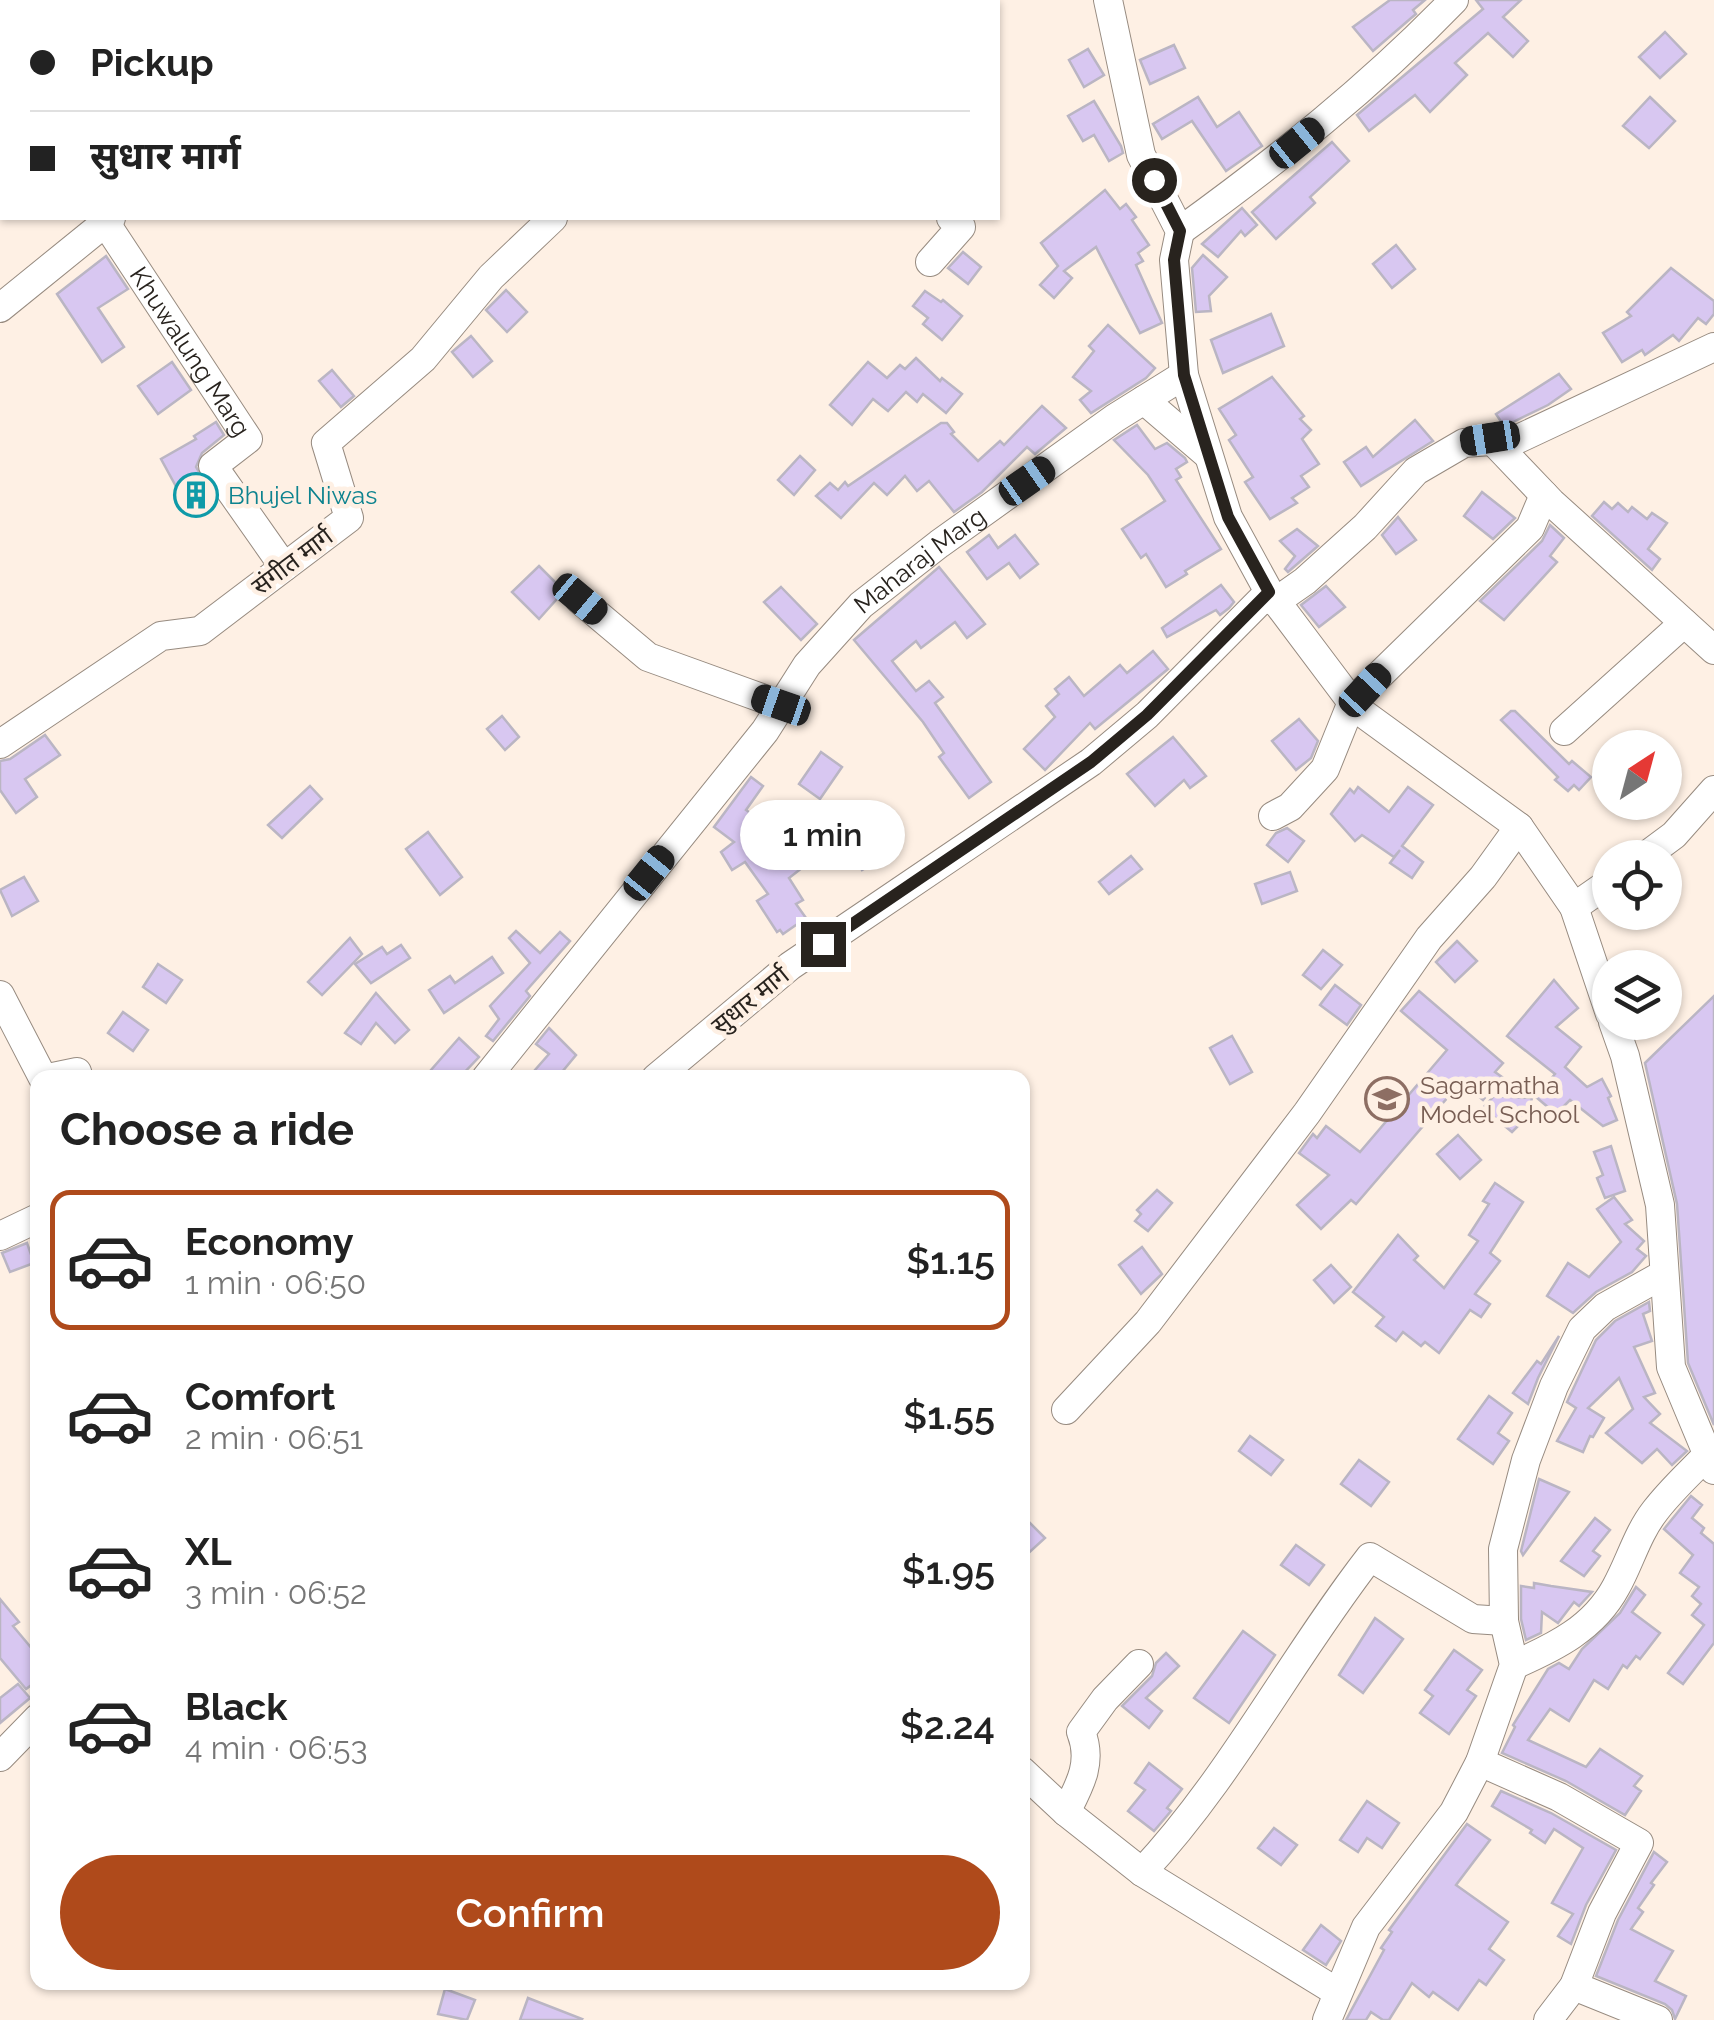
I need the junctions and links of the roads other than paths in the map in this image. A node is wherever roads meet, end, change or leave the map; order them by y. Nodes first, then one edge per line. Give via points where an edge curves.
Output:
1 (1108, 0) edge
2 (1454, 0) edge
3 (108, 220) edge
4 (550, 220) edge
5 (954, 220) edge
6 (1180, 231) junction
7 (930, 262) dead end
8 (0, 308) edge
9 (1714, 346) edge
10 (1184, 375) junction
11 (1144, 400) junction
12 (1490, 438) junction
13 (1208, 455) junction
14 (1544, 495) junction
15 (284, 566) junction
16 (1272, 597) junction
17 (580, 599) dead end
18 (1684, 623) junction
19 (1714, 650) edge
20 (1352, 702) junction
21 (781, 705) junction
22 (1564, 731) dead end
23 (0, 744) edge
24 (1714, 790) edge
25 (1273, 816) dead end
26 (1519, 827) junction
27 (1667, 840) edge
28 (1592, 895) edge
29 (1574, 908) junction
30 (1592, 961) edge
31 (0, 995) edge
32 (1619, 1040) edge
33 (42, 1070) edge
34 (492, 1070) edge
35 (666, 1070) edge
36 (30, 1222) edge
37 (0, 1236) edge
38 (1664, 1274) junction
39 (1066, 1410) dead end
40 (1711, 1462) edge
41 (1504, 1621) junction
42 (1140, 1664) dead end
43 (1514, 1664) junction
44 (30, 1726) edge
45 (0, 1756) edge
46 (1480, 1762) junction
47 (1030, 1778) edge
48 (1066, 1812) junction
49 (1142, 1872) junction
50 (1574, 1986) junction
51 (1337, 1992) junction
52 (1326, 2020) edge
53 (1548, 2020) edge
54 (1658, 2020) edge

1 - 6 street via 1141,154
2 - 6 street via 1363,90
3 - 8 street
3 - 15 street, Khuwalung Marg via 248,440 212,466
4 - 15 street, संगीत मार्ग via 491,277 423,359 326,442 348,518
5 - 7 street via 961,227
6 - 10 street via 1174,260
9 - 12 street, सुधार मार्ग via 1518,438
10 - 11 street, Maharaj Marg
10 - 13 street
11 - 13 street
11 - 21 street, Maharaj Marg via 861,604
12 - 14 street
12 - 16 street, सुधार मार्ग via 1464,442 1416,472 1306,580
13 - 16 street via 1228,517
14 - 18 street
14 - 20 street via 1530,528
15 - 23 street, संगीत मार्ग via 200,631 161,636
16 - 20 street
16 - 35 street, सुधार मार्ग via 1091,762 790,966
17 - 21 street via 648,658
18 - 19 street
18 - 22 street
20 - 25 street via 1325,769
20 - 26 street
21 - 34 street, Maharaj Marg
24 - 27 street
26 - 29 street
26 - 39 street via 1429,938 1148,1322
28 - 29 street
29 - 30 street
31 - 33 street
32 - 38 street via 1660,1206
36 - 37 street
38 - 40 street via 1671,1367
38 - 41 street via 1605,1307 1582,1329 1554,1386 1526,1460 1504,1549
40 - 43 street via 1654,1512 1616,1588 1586,1626
41 - 43 street
41 - 49 street via 1473,1619 1370,1558 1229,1764
42 - 48 street via 1081,1732 1089,1751
43 - 46 street
44 - 45 street
46 - 50 street via 1639,1842
46 - 51 street via 1454,1812 1366,1927
47 - 48 street
48 - 49 street
49 - 51 street
50 - 53 street
50 - 54 street
51 - 52 street

